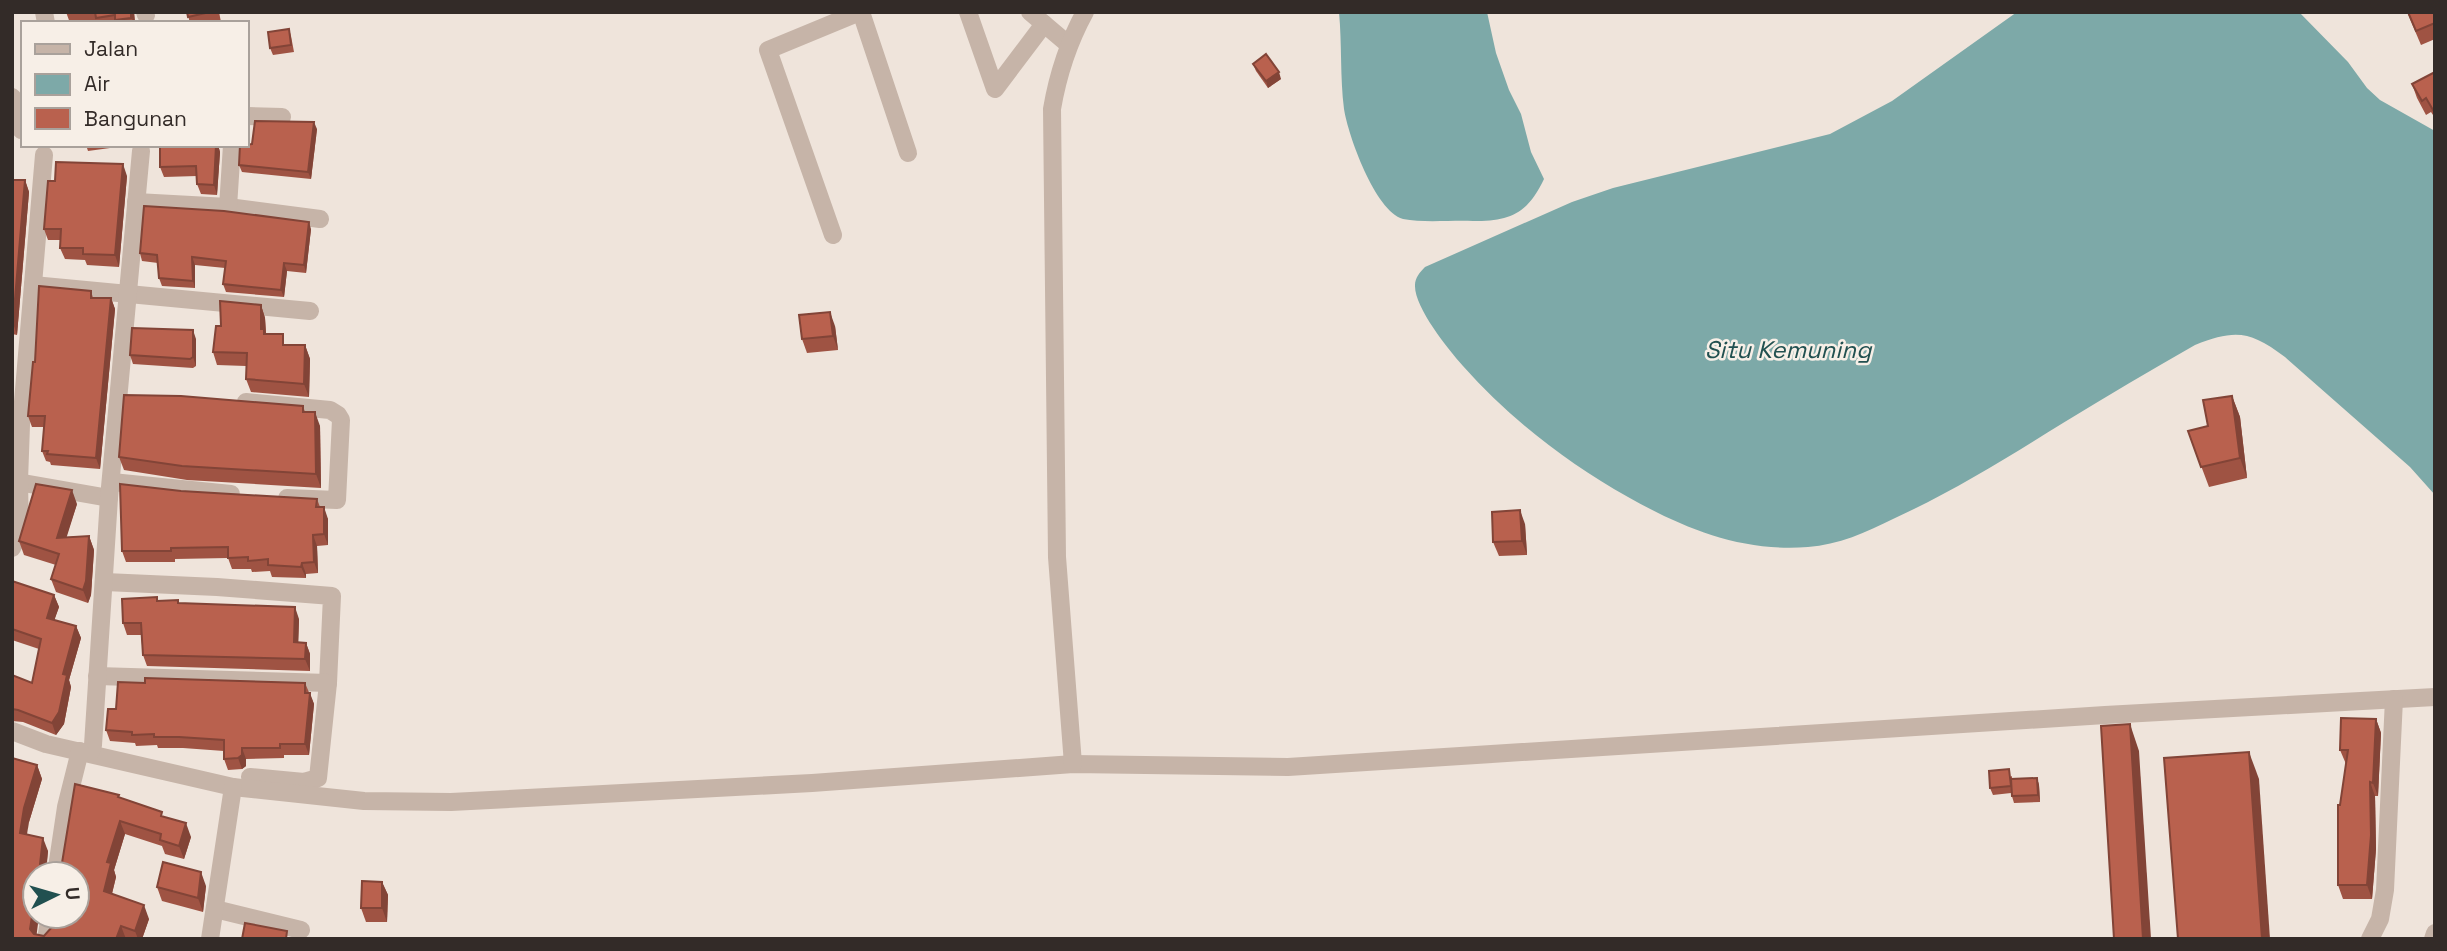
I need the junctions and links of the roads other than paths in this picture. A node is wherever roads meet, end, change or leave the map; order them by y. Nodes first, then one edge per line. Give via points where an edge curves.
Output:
1 (860, 12) edge
2 (968, 12) edge
3 (1085, 12) edge
4 (1037, 18) edge
5 (1069, 45) junction
6 (12, 97) edge
7 (248, 116) edge
8 (282, 117) dead end
9 (21, 130) edge
10 (232, 147) edge
11 (141, 152) dead end
12 (908, 153) dead end
13 (44, 155) dead end
14 (136, 202) junction
15 (228, 208) junction
16 (320, 219) dead end
17 (833, 235) dead end
18 (33, 285) junction
19 (129, 293) junction
20 (310, 311) dead end
21 (225, 400) edge
22 (15, 481) edge
23 (110, 490) junction
24 (242, 495) edge
25 (270, 497) edge
26 (12, 548) edge
27 (105, 582) junction
28 (97, 676) junction
29 (328, 683) junction
30 (2435, 697) edge
31 (2394, 699) junction
32 (12, 731) edge
33 (88, 750) junction
34 (1073, 764) junction
35 (233, 786) junction
36 (59, 860) edge
37 (215, 909) junction
38 (301, 930) dead end
39 (2435, 933) edge
40 (210, 939) edge
41 (2370, 939) edge
42 (2433, 939) edge

1 - 12 street
1 - 17 street via 768,50
2 - 4 street via 995,89
3 - 5 street
4 - 5 street
5 - 34 street via 1052,108 1052,219 1057,557
6 - 9 street
7 - 8 street
10 - 15 street
11 - 14 street
13 - 18 street
14 - 15 street
14 - 19 street
15 - 16 street
18 - 19 street
18 - 22 street
19 - 20 street
19 - 23 street via 124,328 126,397
21 - 25 street via 330,410 341,420 337,500
22 - 23 street
22 - 26 street via 20,532
23 - 24 street
23 - 27 street
27 - 28 street
27 - 29 street via 332,596
28 - 29 street
28 - 33 street
29 - 33 street via 320,773 313,781 261,778
30 - 31 street
31 - 34 street via 1288,767
31 - 41 street via 2385,890 2380,919
32 - 33 street via 46,744
33 - 35 street
33 - 36 street via 66,807
34 - 35 street via 451,802 364,801
35 - 37 street
37 - 38 street
37 - 40 street
39 - 42 street

